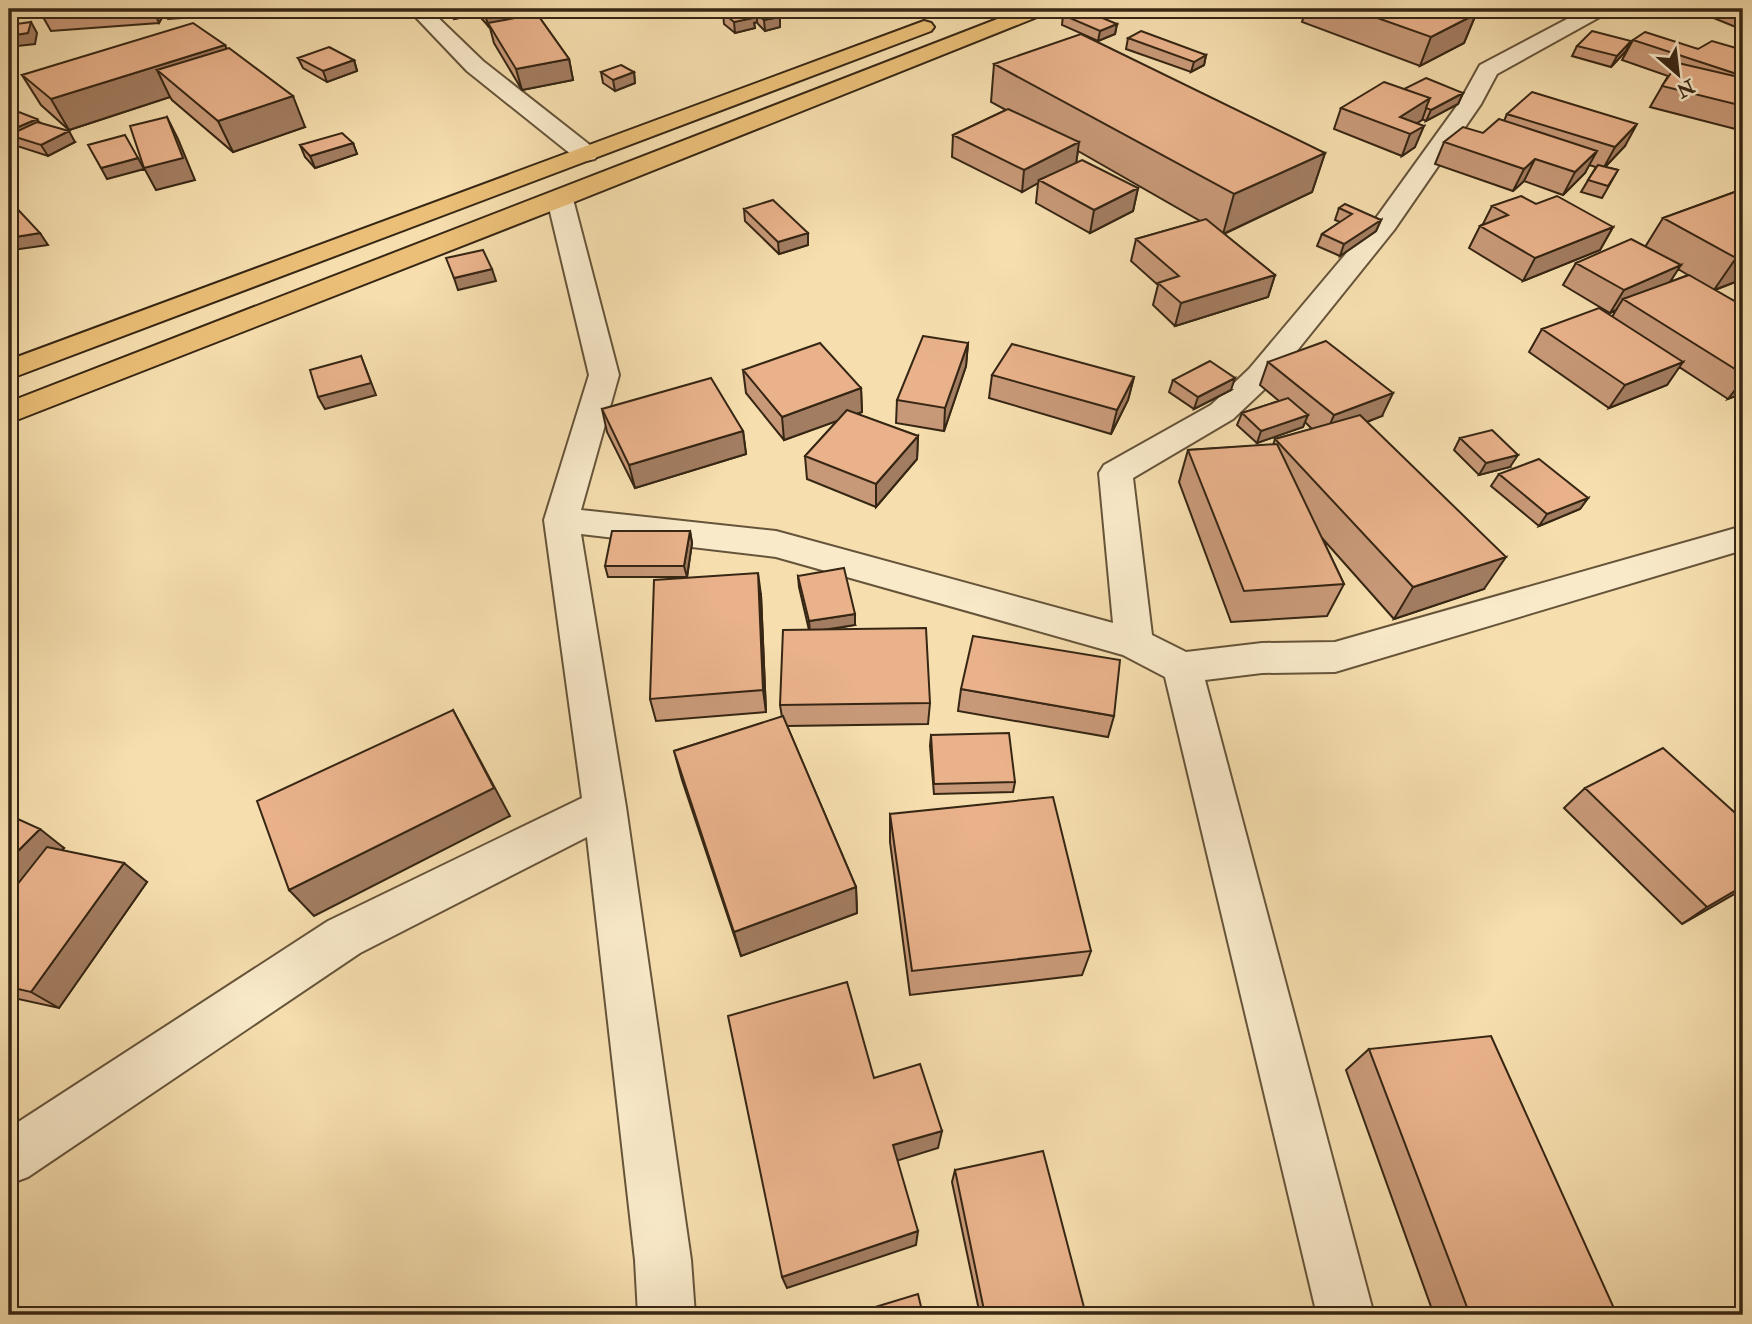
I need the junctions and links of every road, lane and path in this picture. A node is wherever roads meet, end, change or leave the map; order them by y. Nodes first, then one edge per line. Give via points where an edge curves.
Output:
1 (418, 9) edge
2 (1041, 9) edge
3 (1600, 9) edge
4 (947, 18) dead end
5 (586, 154) junction
6 (560, 200) junction
7 (9, 370) edge
8 (9, 413) edge
9 (561, 520) junction
10 (1743, 538) edge
11 (1134, 643) junction
12 (1182, 668) junction
13 (605, 807) junction
14 (9, 1158) edge
15 (667, 1315) edge
16 (1346, 1315) edge

1 - 5 street via 475,66
2 - 6 highway
3 - 11 street via 1488,70 1470,104 1385,225 1260,376 1222,412 1115,473
4 - 5 highway
5 - 7 highway
6 - 8 highway
6 - 9 street via 604,375
9 - 11 street via 776,544
9 - 13 street
10 - 12 street via 1335,657 1262,658
11 - 12 street
12 - 16 street
13 - 14 street via 344,937
13 - 15 street

